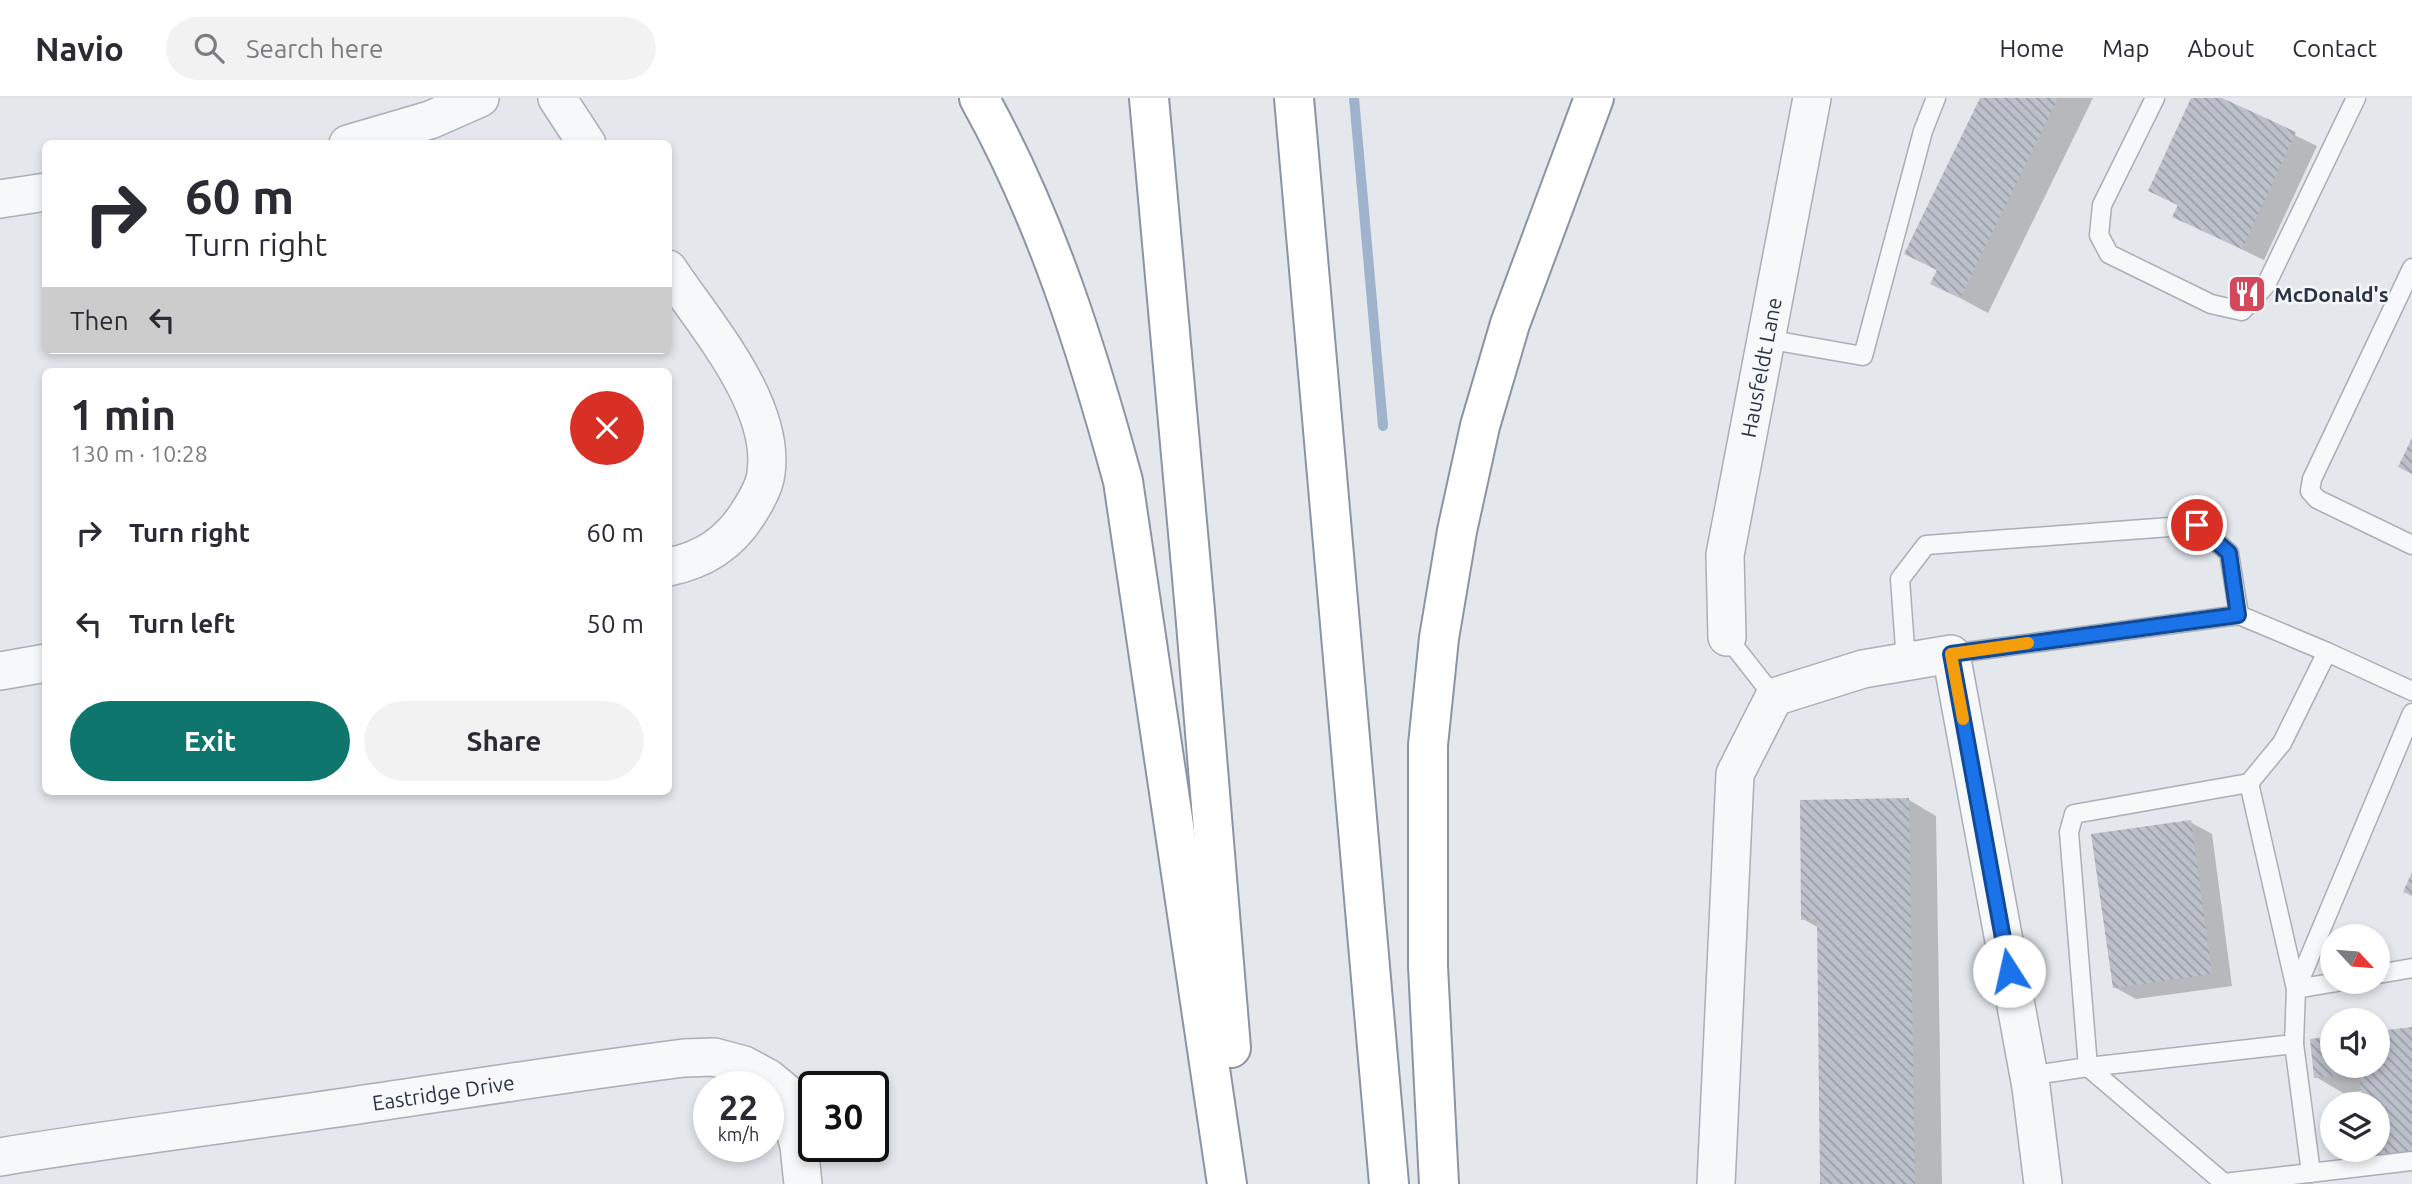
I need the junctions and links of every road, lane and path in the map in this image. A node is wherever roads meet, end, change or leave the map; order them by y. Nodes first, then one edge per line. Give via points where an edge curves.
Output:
1 (480, 98) edge
2 (557, 98) edge
3 (979, 98) edge
4 (1149, 98) edge
5 (1294, 98) edge
6 (1594, 98) edge
7 (1812, 98) edge
8 (1936, 98) edge
9 (2155, 98) edge
10 (2356, 98) edge
11 (362, 140) edge
12 (584, 140) edge
13 (42, 193) edge
14 (0, 199) edge
15 (2412, 268) edge
16 (672, 275) edge
17 (1766, 339) junction
18 (2412, 545) edge
19 (672, 566) edge
20 (2238, 615) junction
21 (1727, 637) joint
22 (2327, 652) junction
23 (1951, 654) junction
24 (1906, 662) junction
25 (42, 664) edge
26 (0, 670) edge
27 (2412, 691) edge
28 (1774, 697) junction
29 (2412, 713) edge
30 (2249, 783) junction
31 (2412, 968) edge
32 (2390, 972) edge
33 (2320, 985) edge
34 (2296, 989) junction
35 (2294, 1044) junction
36 (2088, 1067) junction
37 (2028, 1076) junction
38 (0, 1157) edge
39 (2412, 1161) edge
40 (2311, 1173) junction
41 (803, 1184) edge
42 (1227, 1184) edge
43 (1242, 1184) edge
44 (1389, 1184) edge
45 (1439, 1184) edge
46 (1716, 1184) edge
47 (2043, 1184) edge

1 - 11 street via 430,120
2 - 12 street
3 - 42 highway via 1065,289 1123,481
4 - 43 highway
5 - 44 highway
6 - 45 highway via 1510,324 1480,426 1440,638 1428,745 1428,966
7 - 17 street, Hausfeldt Lane
8 - 17 lane via 1923,131 1863,356
9 - 10 lane via 2102,205 2099,235 2109,254 2211,304 2242,311 2266,285
13 - 14 street
15 - 18 lane via 2310,491 2317,499
16 - 19 street via 753,399 764,436 766,473 754,505 737,531 712,551
17 - 21 street, Hausfeldt Lane via 1725,555
20 - 22 lane
20 - 23 lane
20 - 24 lane via 2229,553 2197,525 1926,545 1900,579
21 - 28 lane
22 - 27 lane
22 - 30 lane via 2282,743
23 - 24 street
23 - 37 street
24 - 28 street via 1863,669
25 - 26 street
28 - 46 street via 1734,774
29 - 34 lane
30 - 34 lane
30 - 36 lane via 2074,814 2069,832
31 - 32 lane
33 - 34 lane
34 - 35 lane
35 - 36 lane
35 - 40 lane
36 - 37 lane
36 - 40 lane via 2224,1183
37 - 47 street
38 - 41 street, Eastridge Drive via 496,1083 714,1057 744,1065 785,1092
39 - 40 lane

